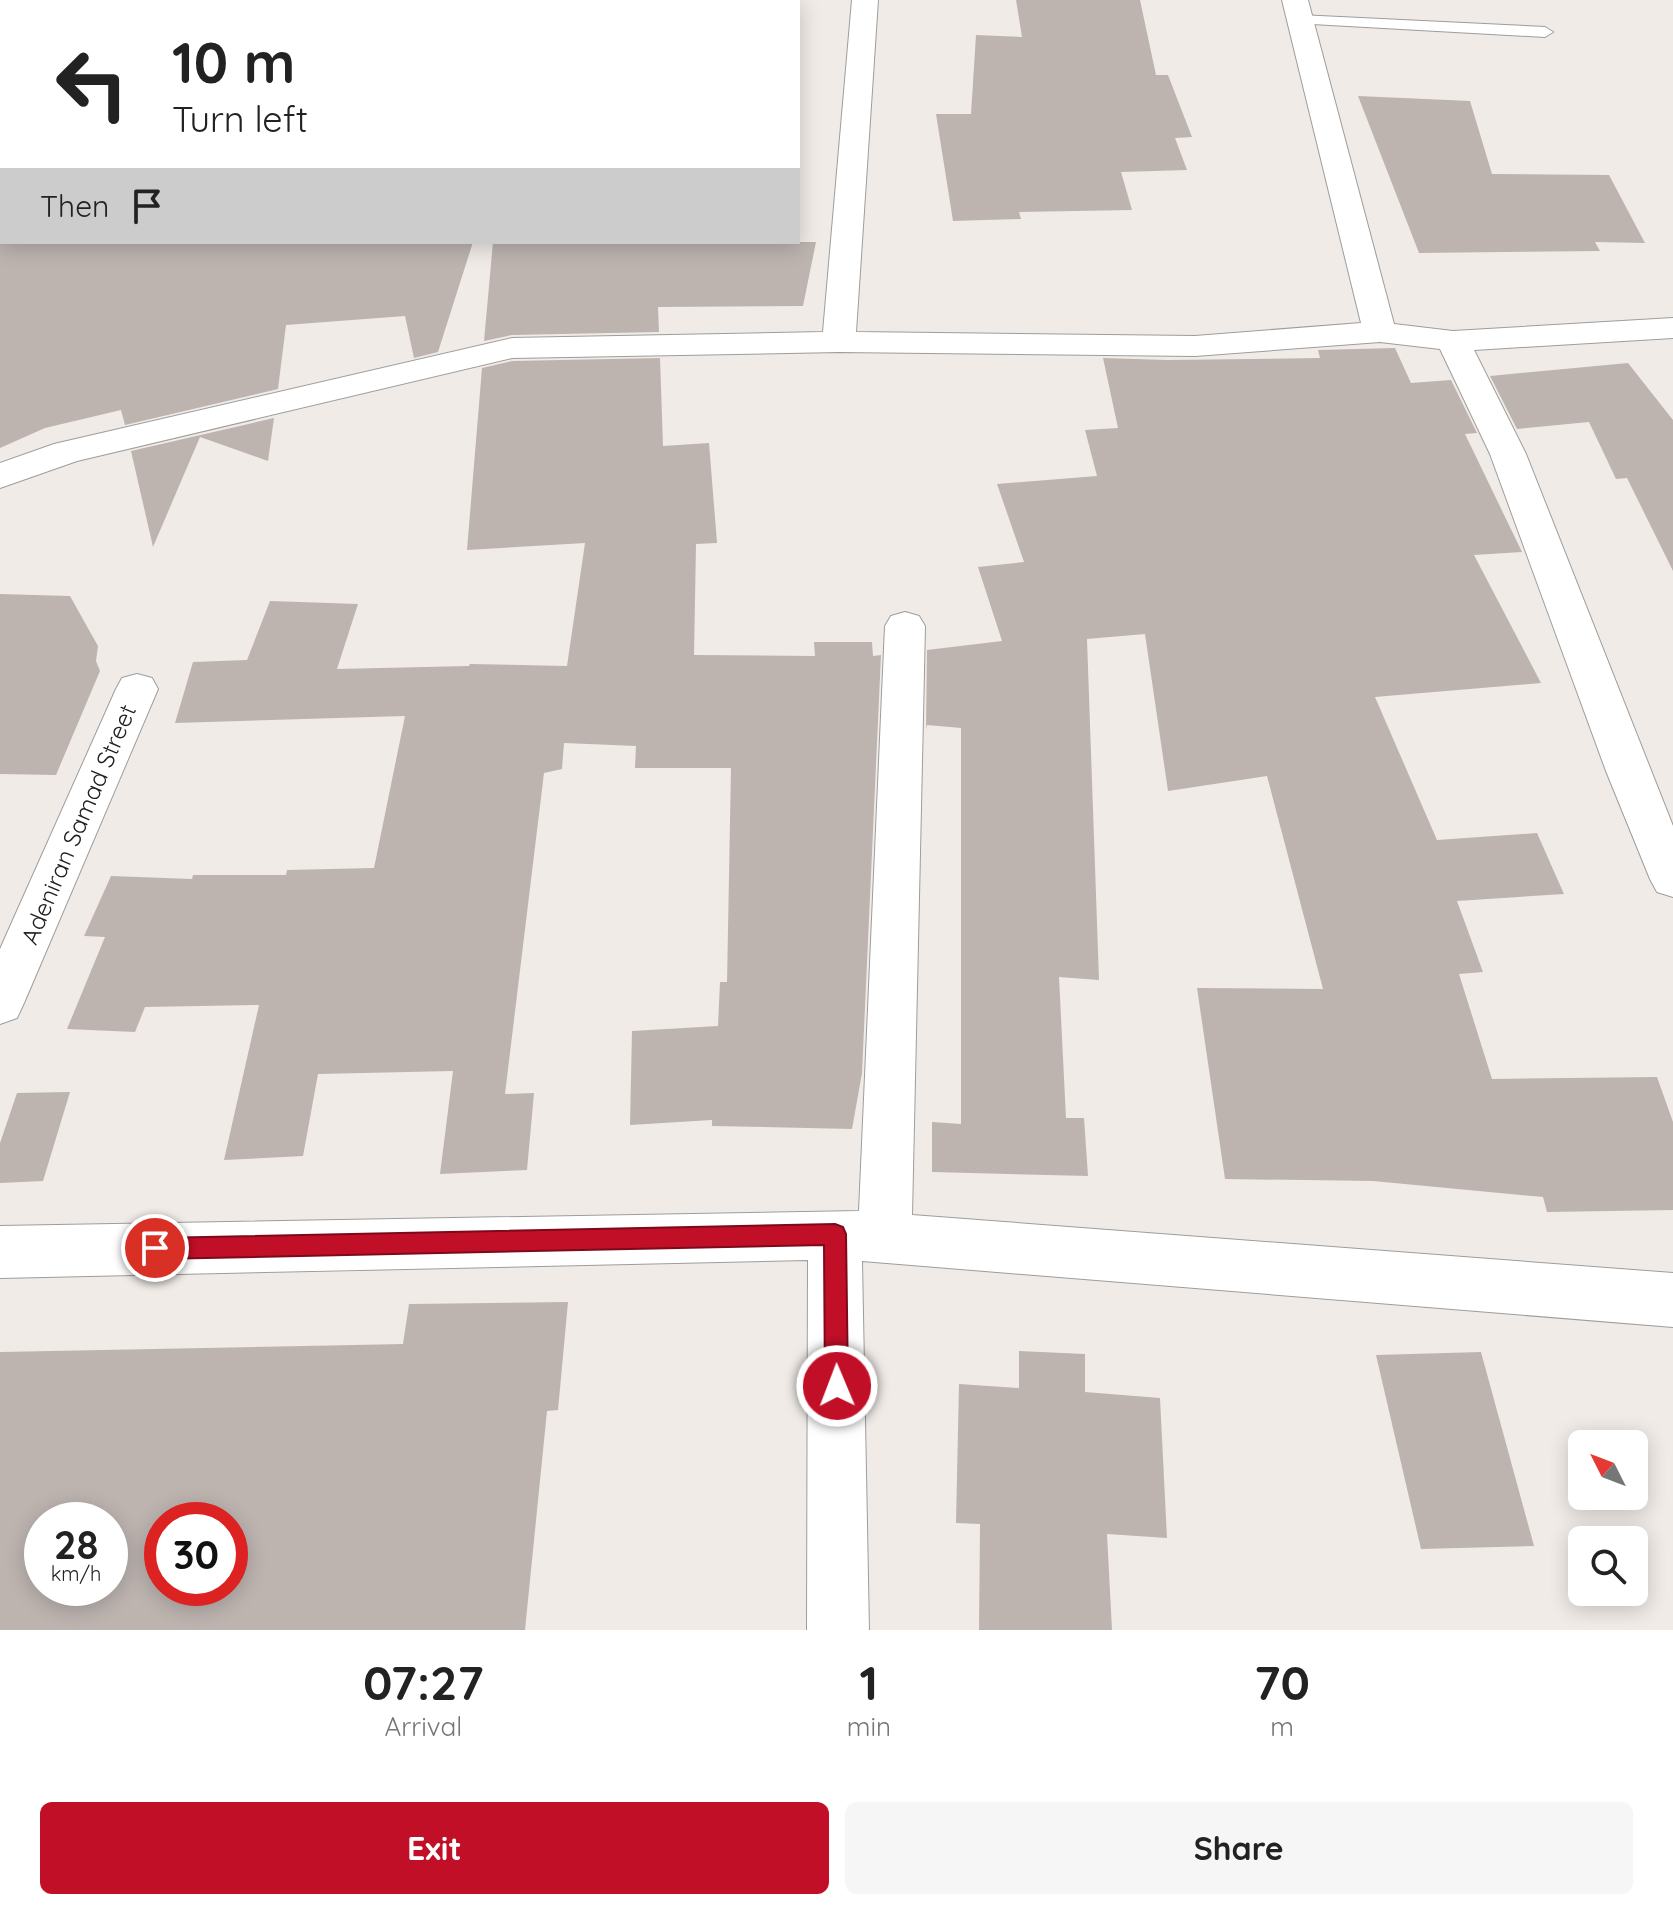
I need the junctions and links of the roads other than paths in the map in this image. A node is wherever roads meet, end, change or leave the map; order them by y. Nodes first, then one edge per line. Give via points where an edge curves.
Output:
1 (865, 0) edge
2 (1297, 10) edge
3 (1545, 32) dead end
4 (1673, 328) edge
5 (1380, 332) junction
6 (1453, 341) junction
7 (839, 342) junction
8 (0, 476) edge
9 (905, 626) dead end
10 (137, 689) dead end
11 (1673, 879) edge
12 (0, 1003) edge
13 (860, 1235) junction
14 (0, 1252) edge
15 (1673, 1300) edge
16 (838, 1630) edge

1 - 7 street
2 - 3 lane
2 - 5 street
4 - 6 street
5 - 6 street
5 - 7 street via 1195,346
6 - 11 street via 1508,454
7 - 8 street via 512,348 67,452
9 - 13 street
10 - 12 street, Adeniran Samad Street
13 - 14 street
13 - 15 street
13 - 16 street

